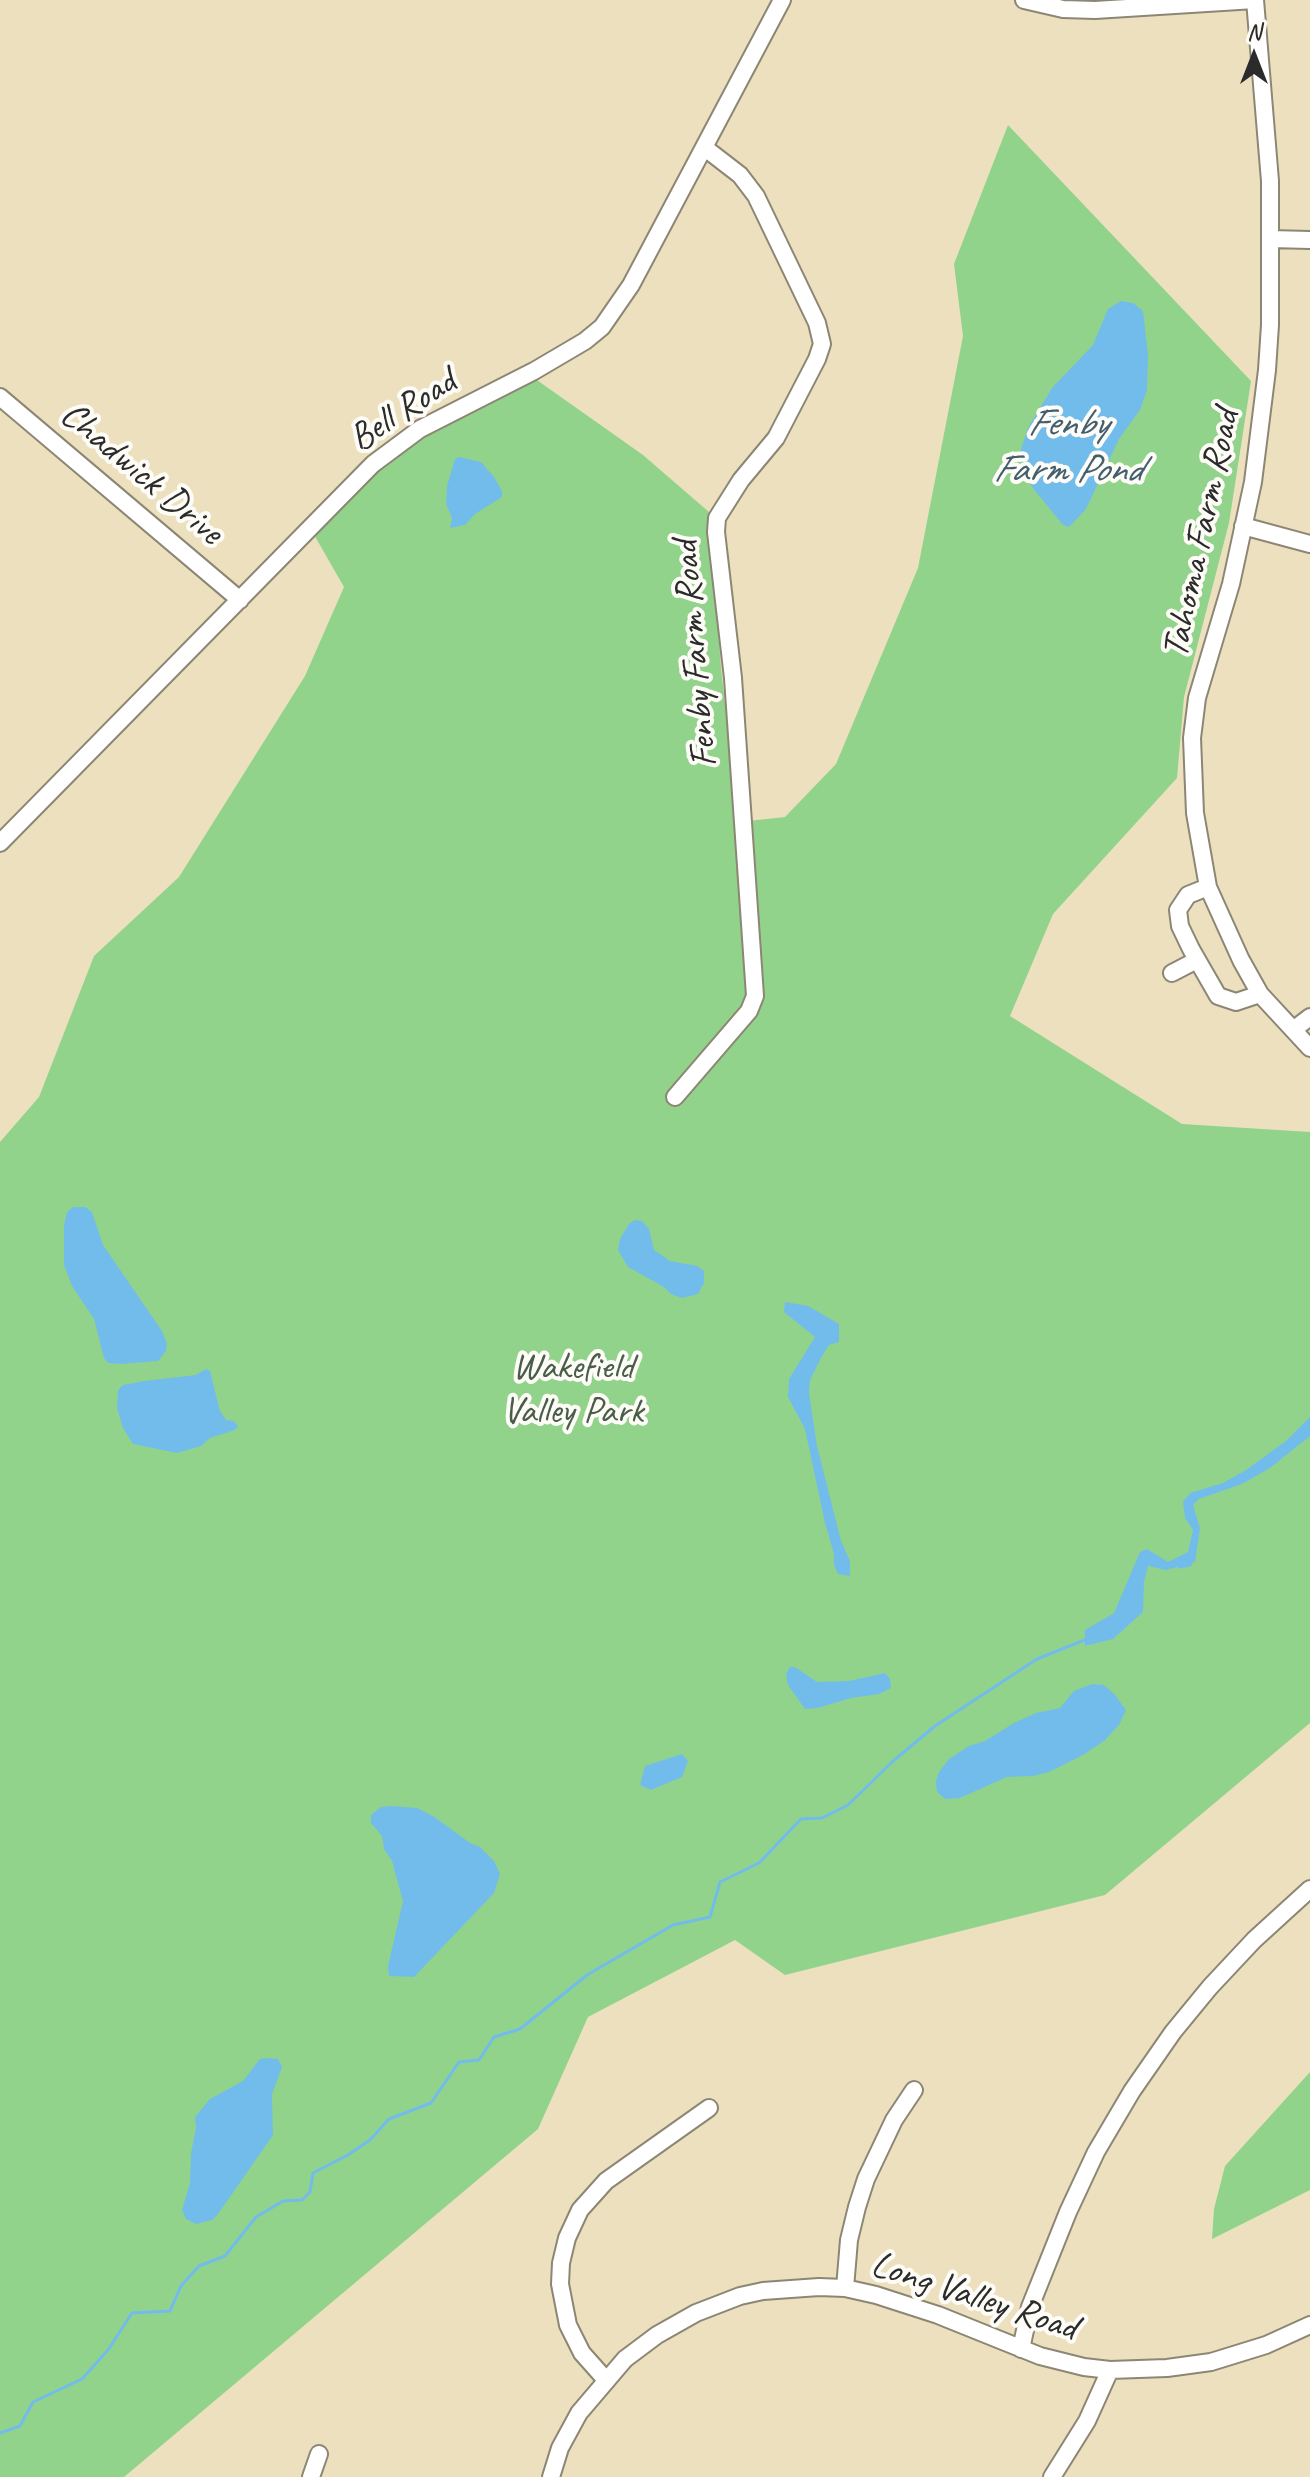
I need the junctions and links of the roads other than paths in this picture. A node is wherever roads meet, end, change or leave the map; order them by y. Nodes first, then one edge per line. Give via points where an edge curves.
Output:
1 (782, 0) edge
2 (1024, 0) edge
3 (1255, 0) edge
4 (705, 148) junction
5 (1270, 239) junction
6 (1310, 240) edge
7 (0, 397) edge
8 (1243, 526) junction
9 (1310, 544) edge
10 (240, 600) junction
11 (0, 843) edge
12 (1208, 887) junction
13 (1197, 960) junction
14 (1172, 973) dead end
15 (1260, 994) junction
16 (1310, 1017) edge
17 (1293, 1030) junction
18 (1310, 1048) edge
19 (675, 1097) dead end
20 (1310, 1889) edge
21 (914, 2090) dead end
22 (709, 2108) dead end
23 (845, 2288) junction
24 (1310, 2325) edge
25 (1021, 2349) junction
26 (1110, 2370) junction
27 (606, 2380) junction
28 (319, 2454) dead end
29 (311, 2477) edge
30 (551, 2477) edge
31 (1052, 2477) edge

1 - 4 street, Bell Road
2 - 3 street via 1095,10
3 - 5 street, Tahoma Farm Road
4 - 10 street, Bell Road via 631,285 602,327 399,443 343,492
4 - 19 street, Fenby Farm Road via 740,175 756,196 822,344 776,438 717,518 755,996 749,1011
5 - 6 street
5 - 8 street, Tahoma Farm Road via 1267,370
7 - 10 street, Chadwick Drive
8 - 9 street
8 - 12 street, Tahoma Farm Road via 1197,698 1192,738 1195,813
10 - 11 street, Bell Road
12 - 13 street via 1188,895 1178,910
12 - 15 street, Tahoma Farm Road
13 - 14 street
13 - 15 street via 1213,991 1224,1000
15 - 17 street, Tahoma Farm Road
16 - 17 street
17 - 18 street, Tahoma Farm Road
20 - 25 street via 1210,1987 1132,2091 1068,2212 1030,2307
21 - 23 street via 894,2120 860,2197
22 - 27 street via 606,2181 580,2210 567,2238 560,2284 568,2325 582,2353
23 - 25 street, Long Valley Road via 927,2311
23 - 27 street, Long Valley Road via 763,2291 721,2303 657,2335
24 - 26 street, Long Valley Road via 1211,2362
25 - 26 street, Long Valley Road
26 - 31 street via 1087,2421
27 - 30 street, Long Valley Road via 569,2429
28 - 29 street

